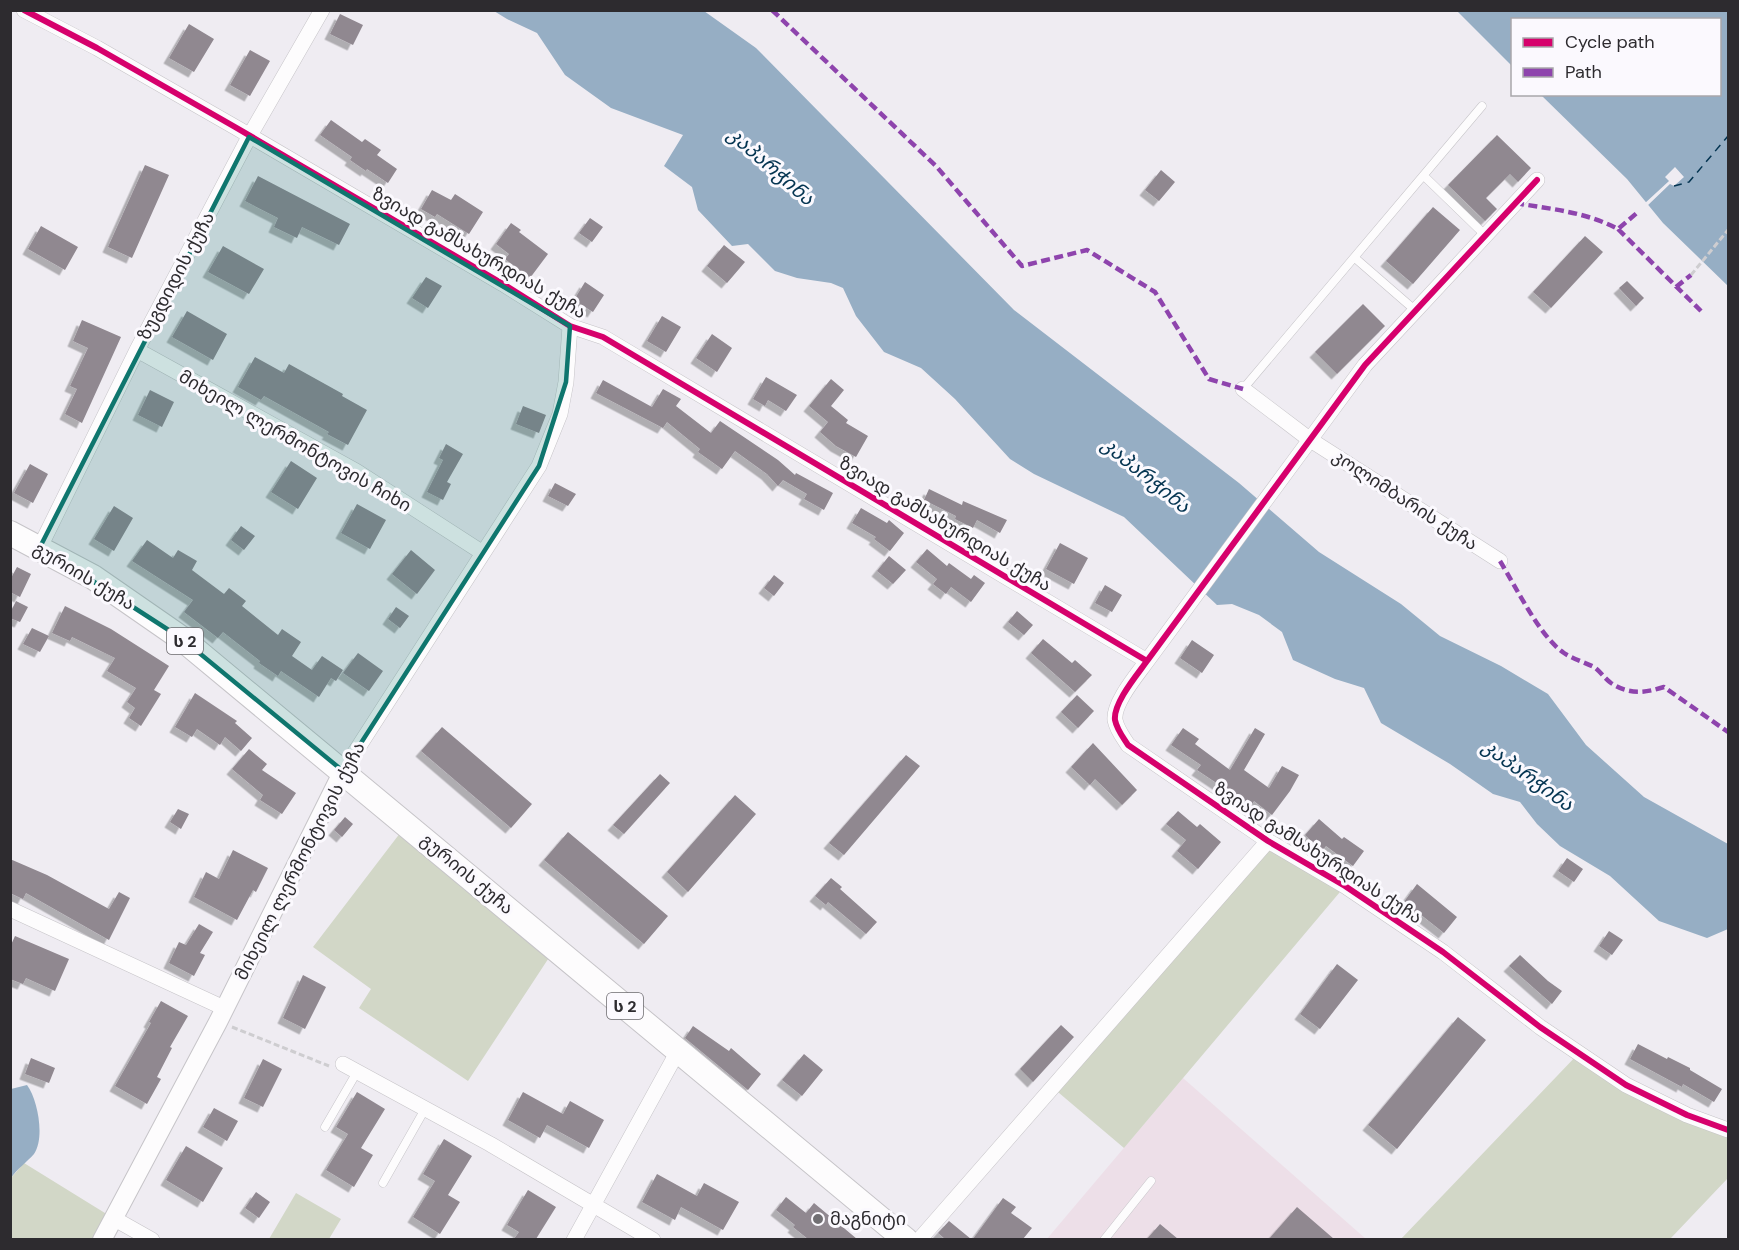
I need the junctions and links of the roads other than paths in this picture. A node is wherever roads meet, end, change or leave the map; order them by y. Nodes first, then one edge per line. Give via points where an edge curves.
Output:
1 (24, 10) edge
2 (322, 10) edge
3 (1482, 106) dead end
4 (249, 137) junction
5 (1424, 176) junction
6 (1537, 180) dead end
7 (1485, 235) junction
8 (1355, 258) junction
9 (1416, 311) junction
10 (570, 326) junction
11 (137, 350) junction
12 (1243, 389) joint
13 (1309, 439) junction
14 (10, 533) edge
15 (40, 547) junction
16 (483, 553) junction
17 (1500, 561) dead end
18 (1147, 661) junction
19 (343, 771) junction
20 (1268, 841) junction
21 (10, 909) edge
22 (221, 1015) junction
23 (678, 1051) junction
24 (350, 1068) joint
25 (425, 1109) junction
26 (325, 1128) dead end
27 (1728, 1130) edge
28 (1151, 1181) dead end
29 (382, 1183) dead end
30 (592, 1205) junction
31 (113, 1218) junction
32 (102, 1239) edge
33 (152, 1239) edge
34 (574, 1239) edge
35 (653, 1239) edge
36 (906, 1239) edge
37 (918, 1239) edge
38 (1104, 1239) edge

1 - 4 street, ზვიად გამსახურდიას ქუჩა
2 - 4 street, ზუგდიდის ქუჩა
3 - 5 lane
4 - 10 street, ზვიად გამსახურდიას ქუჩა
4 - 11 street, ზუგდიდის ქუჩა
5 - 7 lane
5 - 8 lane
6 - 7 street
7 - 9 street
8 - 9 lane
8 - 12 lane
9 - 13 street via 1365,366
10 - 16 street, მიხეილ ლერმონტოვის ქუჩა via 560,414 539,466
10 - 18 street, ზვიად გამსახურდიას ქუჩა via 603,337
11 - 15 street, ზუგდიდის ქუჩა
11 - 16 street, მიხეილ ლერმონტოვის ჩიხი via 356,471
12 - 13 street, კოლიმბარის ქუჩა
13 - 17 street, კოლიმბარის ქუჩა
13 - 18 street
14 - 15 highway, გურიის ქუჩა / ს 2
15 - 19 highway, გურიის ქუჩა / ს 2 via 93,577 181,638
16 - 19 street, მიხეილ ლერმონტოვის ქუჩა
18 - 20 street, ზვიად გამსახურდიას ქუჩა via 1121,699 1115,717 1119,732 1128,745
19 - 22 street, მიხეილ ლერმონტოვის ქუჩა
19 - 23 highway, გურიის ქუჩა / ს 2
20 - 27 street, ზვიად გამსახურდიას ქუჩა via 1345,886 1443,952 1540,1027 1626,1085
20 - 37 street
21 - 22 street
22 - 31 street, მიხეილ ლერმონტოვის ქუჩა
23 - 30 street
23 - 36 highway, გურიის ქუჩა / ს 2
24 - 25 street
24 - 26 lane
25 - 29 lane
25 - 30 street
28 - 38 lane
30 - 34 street
30 - 35 street
31 - 32 street, მიხეილ ლერმონტოვის ქუჩა
31 - 33 street

